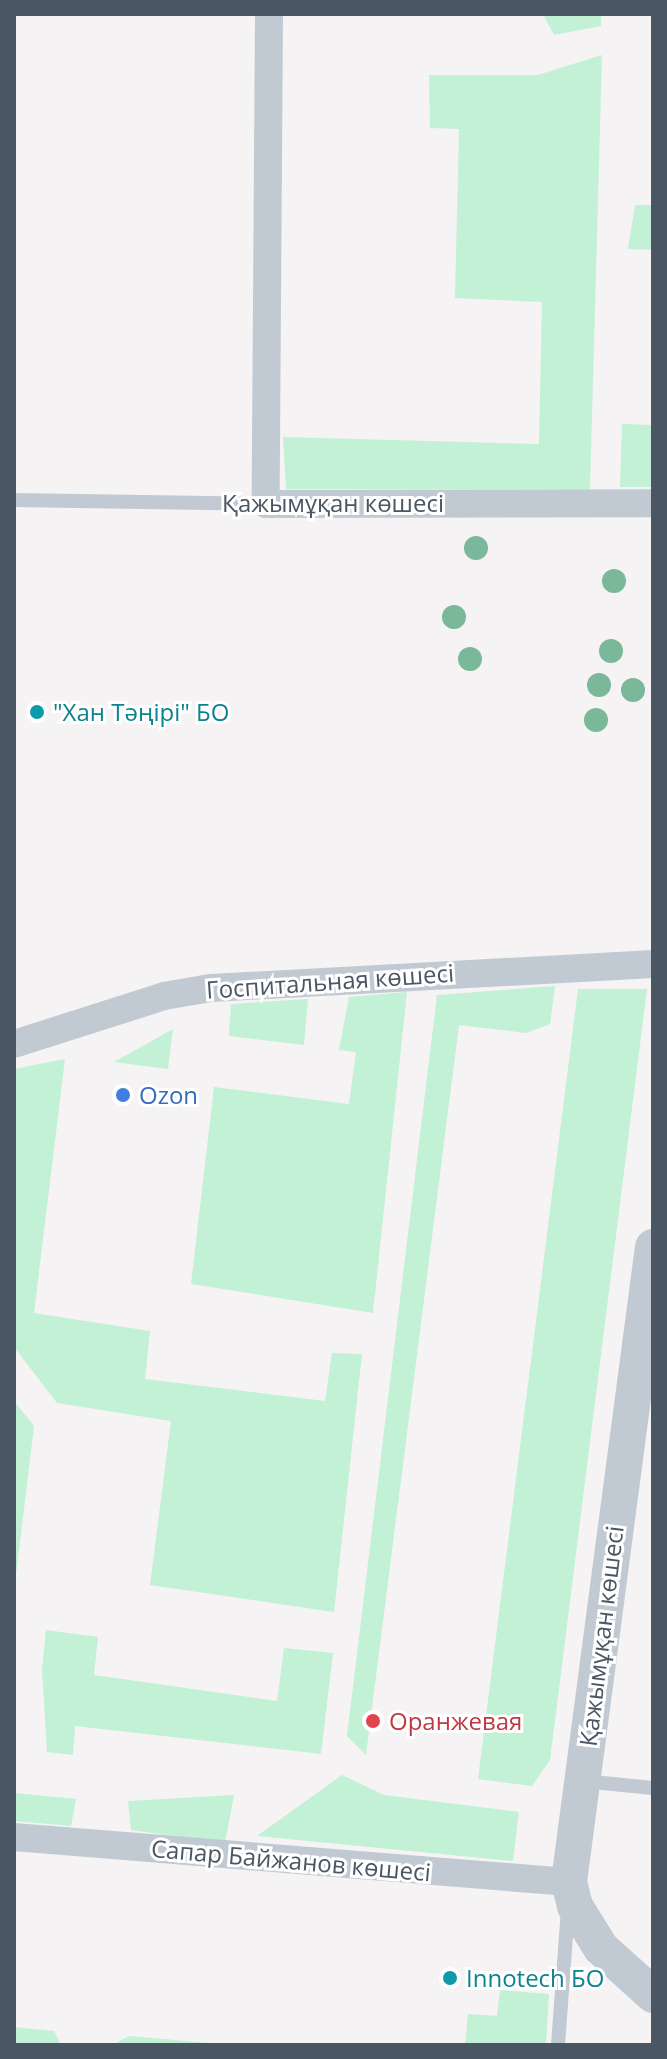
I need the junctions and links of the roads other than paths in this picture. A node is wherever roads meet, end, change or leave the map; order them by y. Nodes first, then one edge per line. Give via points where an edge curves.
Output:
1 (269, 14) edge
2 (14, 500) edge
3 (653, 503) edge
4 (266, 504) junction
5 (653, 964) edge
6 (14, 1044) edge
7 (653, 1247) edge
8 (583, 1781) junction
9 (653, 1788) edge
10 (14, 1837) edge
11 (569, 1882) junction
12 (653, 1995) edge
13 (558, 2045) edge

1 - 4 street
2 - 4 lane, Қажымұқан көшесі
3 - 4 street, Қажымұқан көшесі
5 - 6 street, Госпитальная көшесі via 211,988 164,996
7 - 8 street, Қажымұқан көшесі
8 - 9 lane
8 - 11 street, Қажымұқан көшесі
10 - 11 street, Сапар Байжанов көшесі
11 - 12 street, Қажымұқан көшесі via 575,1906 601,1948
11 - 13 lane

